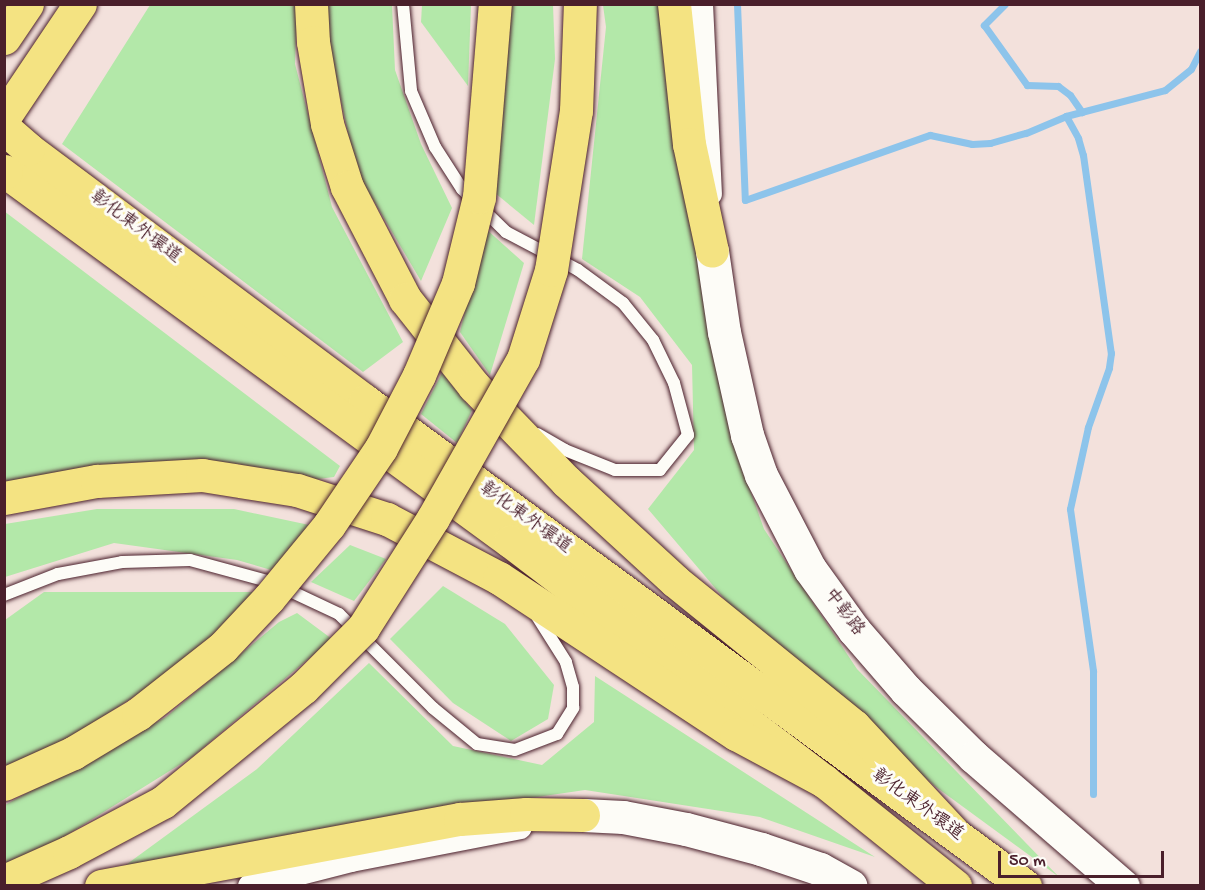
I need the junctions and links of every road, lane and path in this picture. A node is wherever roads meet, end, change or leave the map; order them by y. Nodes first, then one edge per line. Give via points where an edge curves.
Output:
1 (27, 4) edge
2 (80, 4) edge
3 (311, 4) edge
4 (403, 4) edge
5 (495, 4) edge
6 (580, 4) edge
7 (674, 4) edge
8 (701, 4) edge
9 (4, 38) edge
10 (4, 117) edge
11 (12, 136) edge
12 (5, 172) edge
13 (712, 251) junction
14 (502, 414) junction
15 (4, 498) edge
16 (523, 594) junction
17 (4, 595) edge
18 (824, 781) junction
19 (4, 784) edge
20 (583, 815) junction
21 (953, 832) junction
22 (1013, 876) edge
23 (4, 881) edge
24 (101, 885) edge
25 (250, 885) edge
26 (851, 885) edge
27 (955, 885) edge
28 (1123, 885) edge

1 - 9 main road
2 - 10 main road
3 - 14 main road via 312,42 327,124 347,187 405,298 474,386
4 - 14 lane via 411,90 435,147 462,189 506,232 578,270 623,303 653,340 674,383 688,435 660,470 615,470 565,450
5 - 19 main road, bridge via 479,197 458,283 419,375 381,448 329,525 223,647 138,714 73,753
6 - 23 main road, bridge via 576,111 550,270 523,359 433,518 363,628 303,688 163,802
7 - 13 main road via 689,144
8 - 13 street
11 - 21 main road, 彰化東外環道 via 550,538
12 - 18 main road, 彰化東外環道 via 510,541
13 - 28 street, 中彰路 via 726,343 747,435 761,475 810,569 854,630 906,690 974,757
14 - 21 main road via 566,481 675,581 854,726
15 - 16 main road via 97,481 202,475 297,490 387,519
16 - 17 lane via 566,662 573,687 573,708 556,734 515,750 477,744 433,708 339,614 271,582 190,560 122,562 58,574
16 - 18 main road via 736,734
18 - 27 main road, 彰化東外環道
20 - 24 main road via 460,819
20 - 25 street via 351,860
20 - 26 street via 623,817 686,829 820,869
21 - 22 main road, 彰化東外環道

